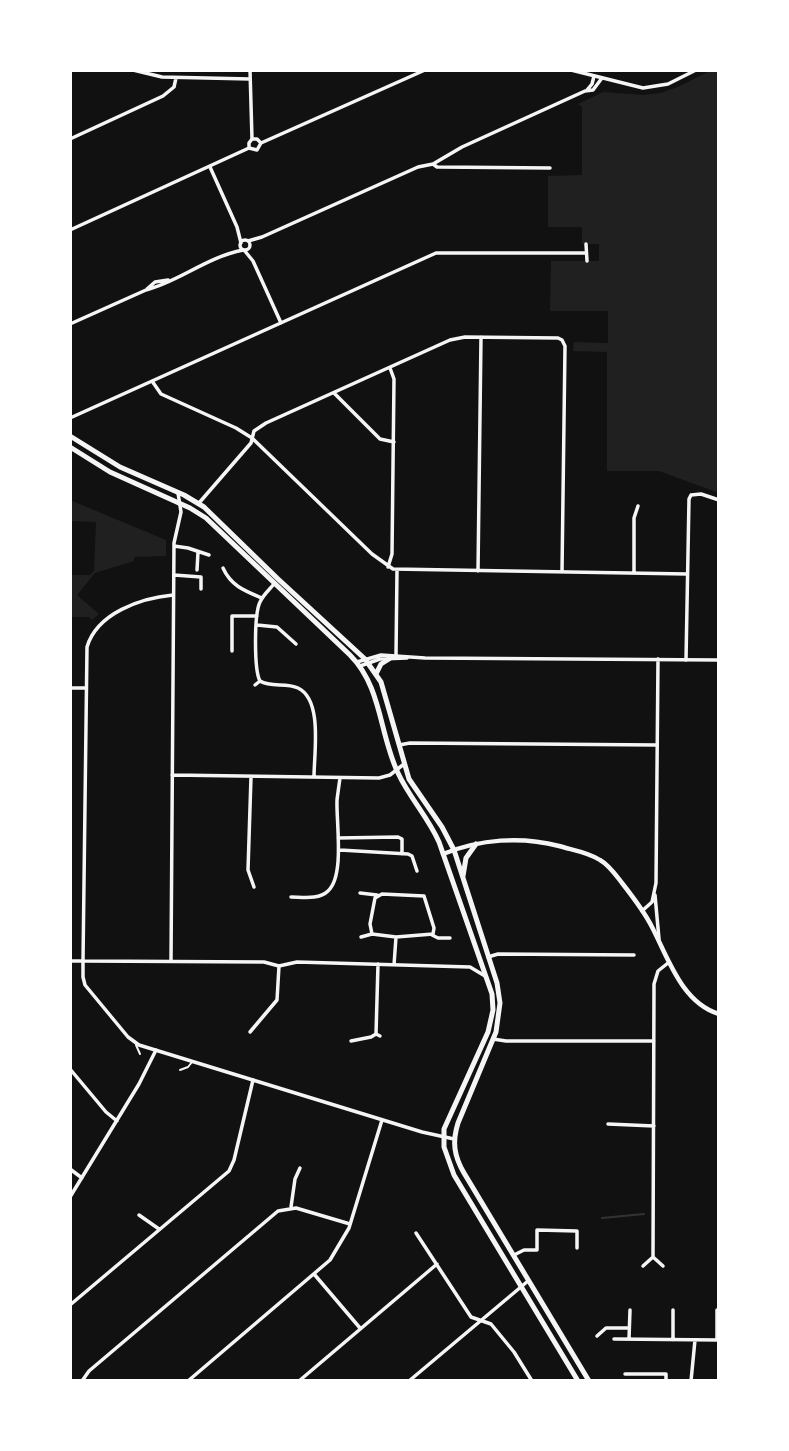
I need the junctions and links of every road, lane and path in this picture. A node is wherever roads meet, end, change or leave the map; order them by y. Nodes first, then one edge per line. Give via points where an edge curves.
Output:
1 (133, 70) edge
2 (250, 70) edge
3 (425, 70) edge
4 (571, 70) edge
5 (584, 70) edge
6 (696, 70) edge
7 (593, 74) junction
8 (602, 77) junction
9 (176, 78) junction
10 (250, 79) junction
11 (586, 91) junction
12 (70, 139) edge
13 (252, 139) junction
14 (261, 144) junction
15 (250, 148) junction
16 (433, 164) junction
17 (210, 167) junction
18 (550, 168) dead end
19 (237, 227) junction
20 (70, 230) edge
21 (262, 237) junction
22 (247, 240) junction
23 (241, 243) junction
24 (586, 244) dead end
25 (250, 247) junction
26 (244, 250) junction
27 (228, 253) junction
28 (585, 253) junction
29 (253, 261) junction
30 (587, 261) dead end
31 (281, 323) junction
32 (70, 324) edge
33 (481, 337) junction
34 (390, 368) junction
35 (152, 381) junction
36 (334, 393) junction
37 (70, 418) edge
38 (70, 436) edge
39 (252, 438) junction
40 (394, 442) junction
41 (70, 447) edge
42 (177, 491) junction
43 (719, 500) edge
44 (199, 503) junction
45 (180, 504) junction
46 (638, 506) dead end
47 (174, 546) junction
48 (198, 552) junction
49 (209, 555) dead end
50 (388, 567) junction
51 (223, 568) dead end
52 (197, 569) dead end
53 (397, 570) junction
54 (478, 571) junction
55 (562, 572) junction
56 (634, 573) junction
57 (687, 574) junction
58 (174, 575) junction
59 (274, 584) junction
60 (201, 589) dead end
61 (173, 594) junction
62 (262, 598) junction
63 (257, 616) junction
64 (257, 625) junction
65 (296, 645) dead end
66 (232, 651) dead end
67 (396, 655) junction
68 (413, 657) junction
69 (389, 659) junction
70 (658, 659) junction
71 (686, 660) junction
72 (719, 660) edge
73 (367, 661) junction
74 (358, 664) junction
75 (376, 674) junction
76 (260, 681) junction
77 (255, 685) dead end
78 (70, 688) edge
79 (86, 688) junction
80 (398, 745) junction
81 (657, 745) junction
82 (404, 764) junction
83 (396, 770) junction
84 (172, 775) junction
85 (251, 777) junction
86 (314, 778) junction
87 (340, 778) junction
88 (338, 838) junction
89 (476, 844) junction
90 (339, 850) junction
91 (454, 850) junction
92 (402, 854) junction
93 (443, 854) junction
94 (417, 871) dead end
95 (463, 881) junction
96 (254, 887) dead end
97 (428, 892) dead end
98 (655, 892) junction
99 (360, 893) dead end
100 (377, 895) junction
101 (424, 896) junction
102 (291, 897) dead end
103 (642, 911) junction
104 (372, 934) junction
105 (432, 935) junction
106 (361, 937) dead end
107 (396, 937) junction
108 (450, 938) dead end
109 (659, 942) junction
110 (634, 955) dead end
111 (480, 956) junction
112 (488, 957) junction
113 (70, 961) edge
114 (83, 961) junction
115 (171, 961) junction
116 (668, 963) junction
117 (378, 964) junction
118 (279, 965) junction
119 (394, 965) junction
120 (470, 967) junction
121 (488, 977) junction
122 (719, 1014) edge
123 (250, 1032) dead end
124 (493, 1038) junction
125 (351, 1041) dead end
126 (654, 1041) junction
127 (135, 1043) junction
128 (156, 1050) junction
129 (140, 1054) dead end
130 (193, 1061) junction
131 (70, 1069) edge
132 (180, 1070) dead end
133 (253, 1080) junction
134 (382, 1119) junction
135 (117, 1121) junction
136 (608, 1125) dead end
137 (654, 1126) junction
138 (443, 1137) junction
139 (454, 1139) junction
140 (300, 1168) dead end
141 (70, 1169) edge
142 (82, 1178) junction
143 (70, 1196) edge
144 (291, 1207) junction
145 (139, 1215) dead end
146 (350, 1224) junction
147 (159, 1229) junction
148 (416, 1233) dead end
149 (577, 1248) dead end
150 (514, 1255) junction
151 (653, 1257) junction
152 (437, 1264) junction
153 (643, 1266) dead end
154 (663, 1266) dead end
155 (314, 1274) junction
156 (530, 1280) junction
157 (522, 1286) junction
158 (539, 1295) junction
159 (70, 1305) edge
160 (533, 1305) junction
161 (629, 1310) dead end
162 (673, 1310) dead end
163 (717, 1310) dead end
164 (480, 1321) junction
165 (360, 1328) junction
166 (629, 1328) junction
167 (597, 1336) dead end
168 (614, 1339) dead end
169 (629, 1339) junction
170 (673, 1340) junction
171 (695, 1340) junction
172 (718, 1340) edge
173 (625, 1374) dead end
174 (82, 1381) edge
175 (188, 1381) edge
176 (299, 1381) edge
177 (409, 1381) edge
178 (532, 1381) edge
179 (578, 1381) edge
180 (589, 1381) edge
181 (666, 1381) edge
182 (691, 1381) edge

1 - 9 street
2 - 10 street
3 - 14 street
4 - 7 street
5 - 7 street
6 - 8 street via 649,88
7 - 8 street
7 - 11 street via 593,84
8 - 11 street via 596,89
9 - 10 street
9 - 12 street via 174,88 163,96
10 - 13 street
11 - 16 street
13 - 14 street
13 - 15 street
14 - 15 street via 257,150
15 - 17 street
16 - 18 street
16 - 21 street
17 - 19 street
17 - 20 street
19 - 22 street
19 - 23 street
21 - 22 street
21 - 25 street
22 - 23 street
22 - 25 street
23 - 26 street
23 - 27 street
24 - 28 street
25 - 26 street
25 - 29 street
26 - 27 street
26 - 29 street
27 - 32 street
28 - 30 street
28 - 31 street via 436,253
29 - 31 street
31 - 35 street
33 - 34 street via 450,340
33 - 54 street
33 - 55 street via 555,338 565,346
34 - 36 street
34 - 40 street
35 - 37 street
35 - 39 street via 161,394
36 - 39 street via 258,428
36 - 40 street via 380,439
38 - 42 highway via 120,467
39 - 44 street
39 - 50 street
40 - 50 street
41 - 45 highway via 110,472
42 - 44 highway
42 - 45 street
43 - 57 street via 692,494
44 - 73 highway
45 - 47 street
45 - 59 highway via 206,518
46 - 56 street
47 - 48 street
47 - 58 street
48 - 49 street
48 - 52 street
50 - 53 street
51 - 62 street via 242,591
53 - 54 street
53 - 67 street
54 - 55 street
55 - 56 street
56 - 57 street
57 - 71 street
58 - 60 street via 201,577
58 - 61 street
59 - 62 street
59 - 74 highway
61 - 79 street via 121,610 99,624 87,646
61 - 84 street
62 - 63 street
63 - 64 street
63 - 66 street via 232,616
64 - 65 street via 277,627
64 - 76 street
67 - 68 street
67 - 73 street
68 - 69 street
68 - 70 street
69 - 73 street
69 - 75 highway via 380,664
70 - 71 street
70 - 81 street
71 - 72 street
73 - 74 street
73 - 75 highway
74 - 83 highway via 372,688
75 - 80 highway
76 - 77 street
76 - 86 street via 291,686 309,698 314,711
78 - 79 street
79 - 114 street
80 - 81 street
80 - 82 highway
81 - 98 street
82 - 83 street
82 - 91 highway
83 - 87 street via 381,778
83 - 93 highway via 432,827
84 - 85 street
84 - 115 street
85 - 86 street
85 - 96 street via 248,870
86 - 87 street
87 - 88 street
88 - 90 street
88 - 92 street via 398,836
89 - 91 main road
89 - 95 highway via 466,858
89 - 103 main road via 528,840 589,855 610,867
90 - 92 street
90 - 102 street via 328,892
91 - 93 main road
91 - 95 highway
92 - 94 street via 412,856
93 - 111 highway
95 - 112 highway
97 - 101 street
98 - 103 street
98 - 109 street
99 - 100 street
100 - 101 street
100 - 104 street
101 - 105 street
103 - 109 main road
104 - 106 street
104 - 107 street
105 - 107 street
105 - 108 street
107 - 119 street
109 - 116 main road
110 - 112 street
111 - 120 street
111 - 121 highway
112 - 124 highway via 500,1003
113 - 114 street
114 - 115 street
114 - 127 street via 85,985
115 - 118 street
116 - 122 main road via 693,998
116 - 126 street via 658,971 654,984
117 - 118 street
117 - 119 street
117 - 125 street via 378,1035
118 - 123 street via 277,1000
119 - 120 street
120 - 121 street
121 - 138 highway via 493,999 490,1024
124 - 126 street
124 - 139 highway
126 - 137 street
127 - 128 street
127 - 129 lane
128 - 130 street
128 - 135 street
130 - 132 lane
130 - 133 street
131 - 135 street
133 - 134 street
133 - 147 street via 233,1165
134 - 138 street
134 - 146 street
135 - 142 street
136 - 137 street
137 - 151 street
138 - 139 street
138 - 157 highway via 454,1175
139 - 150 highway via 459,1165
140 - 144 street
141 - 142 street
142 - 143 street
144 - 146 street
144 - 174 street via 270,1217
145 - 147 street
146 - 155 street via 330,1260
147 - 159 street
148 - 152 street
149 - 150 street via 577,1231 537,1230 537,1250
150 - 156 highway
151 - 153 street
151 - 154 street
152 - 164 street via 471,1317
152 - 165 street
155 - 165 street
155 - 175 street
156 - 157 street
156 - 158 highway
157 - 160 highway
157 - 164 street
158 - 160 highway
158 - 180 highway
160 - 179 highway
161 - 166 street
162 - 170 street
163 - 172 street
164 - 177 street
164 - 178 street via 494,1327
165 - 176 street
166 - 167 street via 605,1329
166 - 169 street
168 - 169 street
169 - 170 street
170 - 171 street
171 - 172 street
171 - 182 street
173 - 181 street via 666,1374

